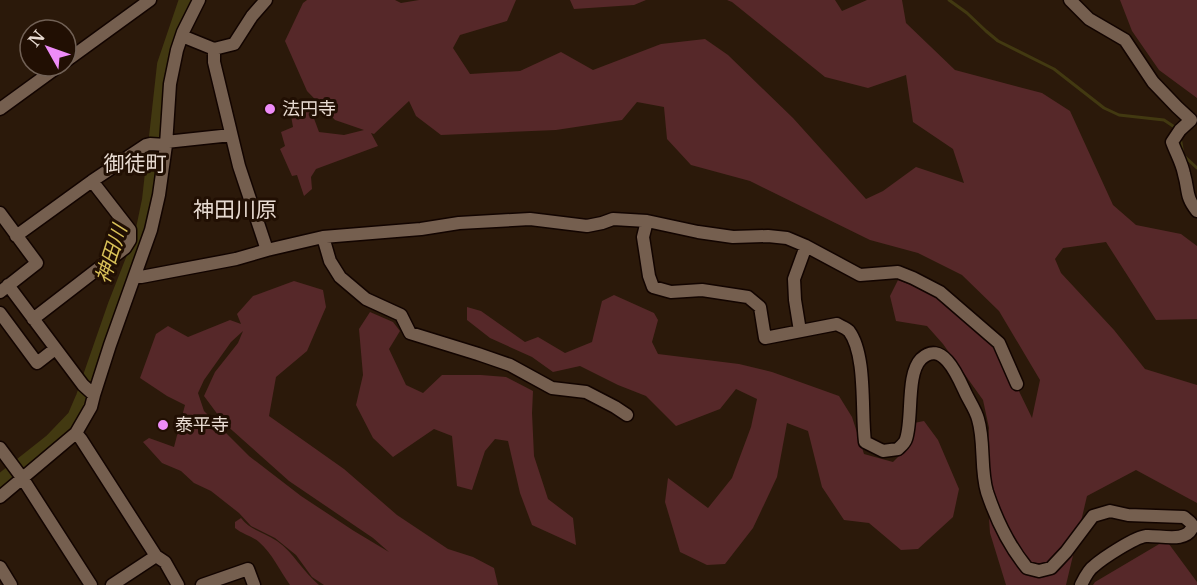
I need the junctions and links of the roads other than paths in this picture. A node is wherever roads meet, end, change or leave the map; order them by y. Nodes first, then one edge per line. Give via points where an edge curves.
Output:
1 (150, 0) edge
2 (199, 0) edge
3 (266, 0) edge
4 (1070, 0) edge
5 (182, 36) junction
6 (214, 49) junction
7 (78, 52) edge
8 (43, 78) edge
9 (0, 109) edge
10 (231, 135) junction
11 (161, 144) junction
12 (92, 181) junction
13 (1197, 211) edge
14 (0, 213) edge
15 (646, 221) junction
16 (16, 236) junction
17 (323, 237) junction
18 (806, 246) junction
19 (267, 250) junction
20 (135, 276) junction
21 (4, 289) edge
22 (0, 313) edge
23 (33, 319) junction
24 (800, 331) junction
25 (55, 349) junction
26 (1017, 384) dead end
27 (90, 392) junction
28 (627, 415) dead end
29 (76, 433) junction
30 (0, 448) edge
31 (7, 463) edge
32 (22, 477) junction
33 (0, 497) edge
34 (156, 556) junction
35 (0, 567) edge
36 (11, 585) edge
37 (91, 585) edge
38 (112, 585) edge
39 (178, 585) edge
40 (202, 585) edge
41 (254, 585) edge
42 (1081, 585) edge

1 - 7 street
2 - 5 street
3 - 6 street via 234,44
4 - 13 street via 1089,19 1125,40 1153,82 1191,120 1172,142 1186,191
5 - 6 street
5 - 11 street
6 - 10 street
8 - 9 street
10 - 11 street
10 - 19 street
11 - 12 street
11 - 20 street via 159,195 152,230
12 - 16 street
12 - 23 street via 130,230 130,240 125,248
14 - 16 street
15 - 17 street via 613,219 587,226 530,219
15 - 18 street via 733,237 787,238
15 - 24 street via 643,237 653,286 670,292 702,290 748,297 760,307 765,338
16 - 21 street via 37,263
17 - 19 street
17 - 28 street via 340,277 366,299 401,315 410,333 510,365 552,388 585,392
18 - 24 street via 794,279
18 - 26 street via 860,275 898,272 940,292 999,343
19 - 20 street
20 - 27 street
21 - 23 street
22 - 25 street via 37,363
23 - 25 street
24 - 42 street via 837,324 848,330 857,349 865,442 883,451 898,450 906,441 914,374 920,360 941,354 955,370 978,418 986,488 1008,541 1027,568 1051,568 1093,516 1110,511 1184,517 1191,522 1191,531 1184,536 1145,536 1121,548 1092,567
25 - 27 street
27 - 29 street via 91,407
29 - 32 street
29 - 34 street
30 - 31 street
31 - 32 street
32 - 33 street
32 - 37 street
34 - 38 street
34 - 39 street via 165,562
35 - 36 street
40 - 41 street via 248,569

